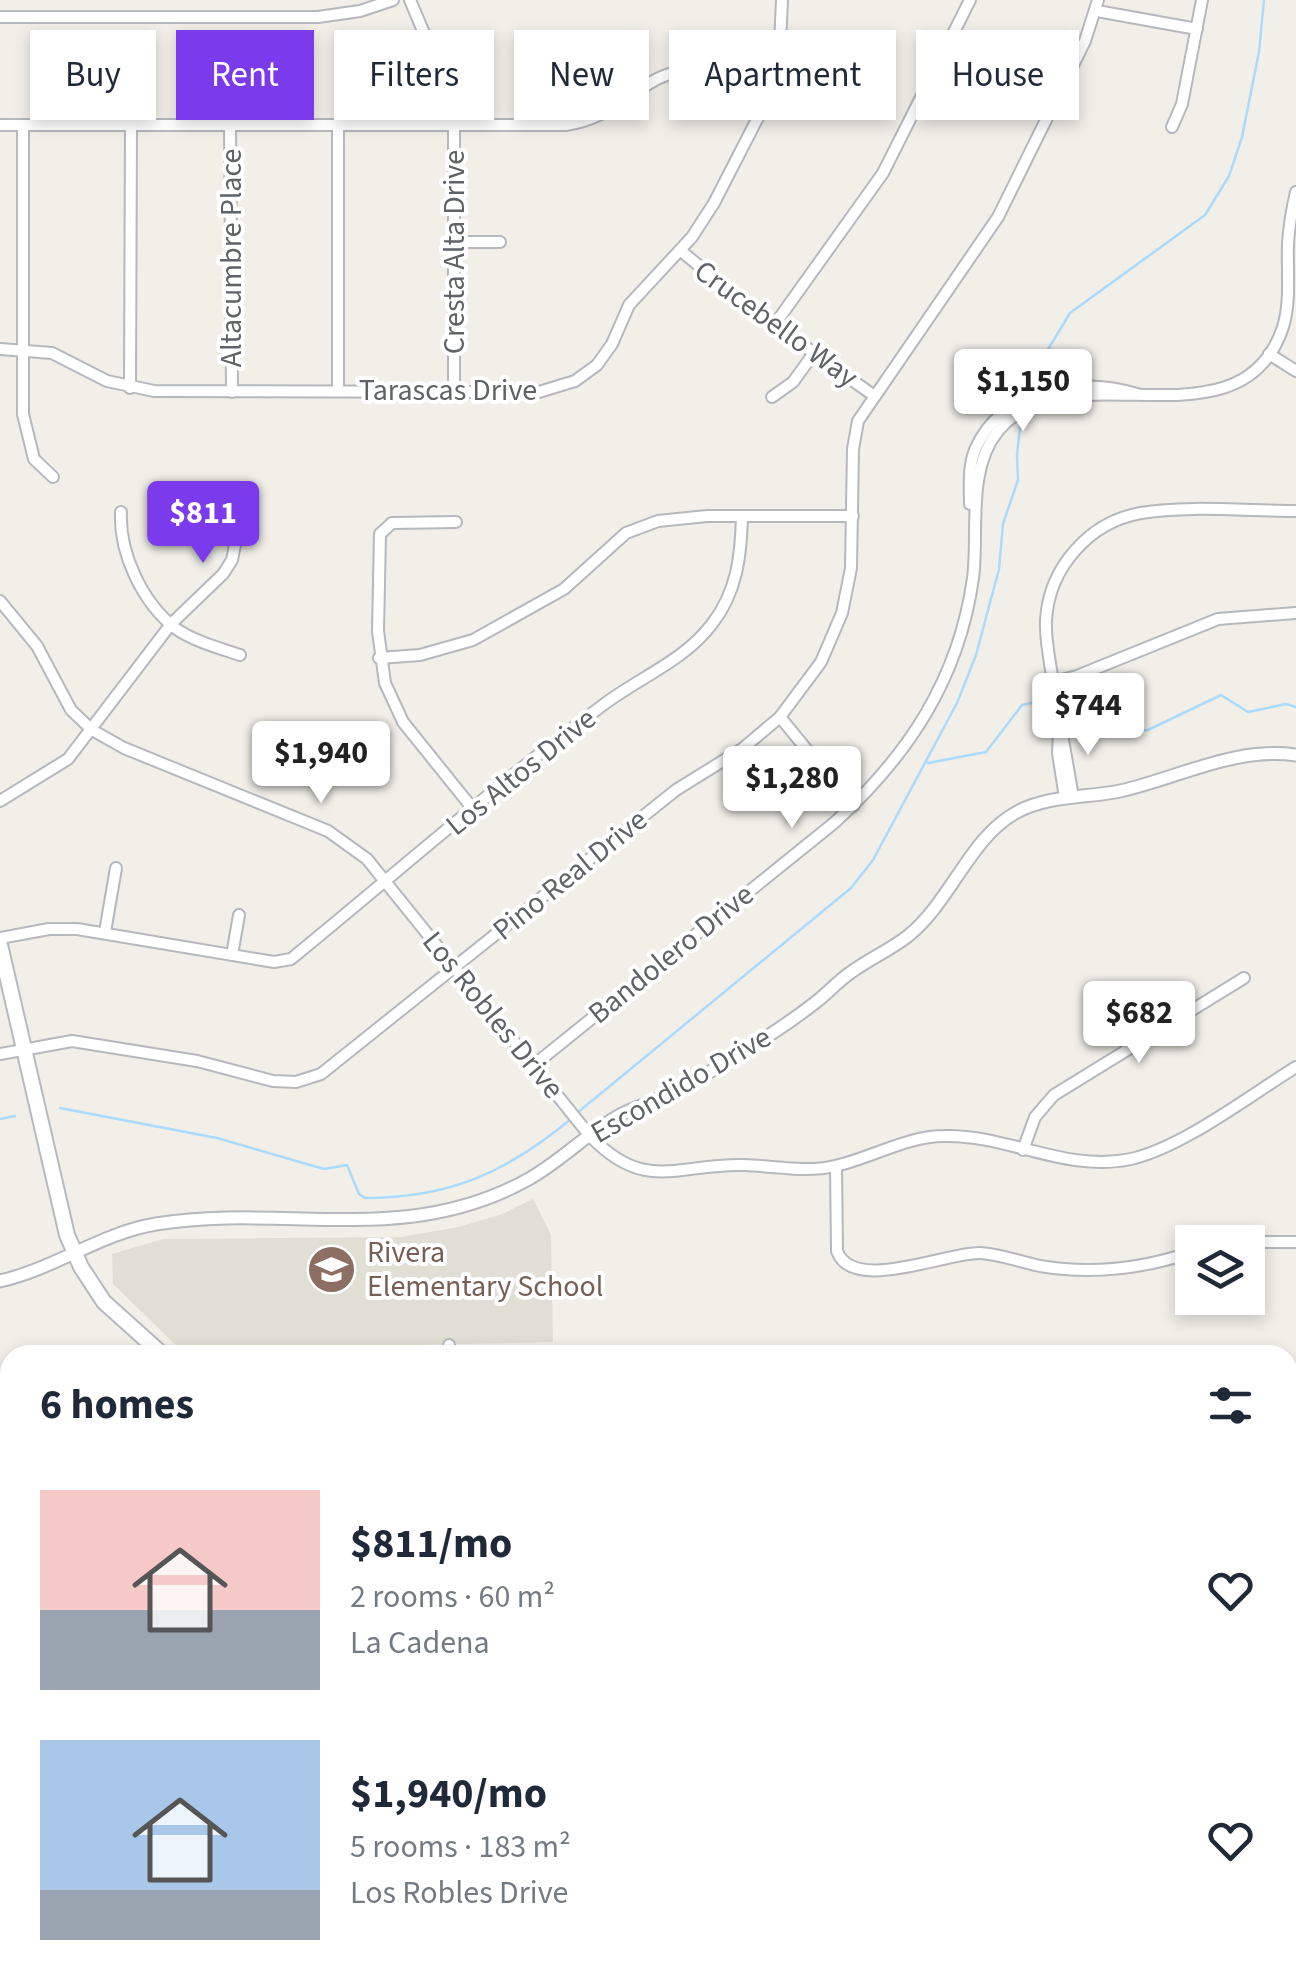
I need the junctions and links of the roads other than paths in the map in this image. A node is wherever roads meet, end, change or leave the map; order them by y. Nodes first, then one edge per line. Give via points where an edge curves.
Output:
1 (393, 0) edge
2 (410, 0) edge
3 (782, 0) edge
4 (970, 0) edge
5 (1202, 0) edge
6 (1098, 6) edge
7 (0, 17) edge
8 (1197, 29) junction
9 (781, 30) edge
10 (669, 75) edge
11 (757, 120) edge
12 (230, 124) junction
13 (0, 125) edge
14 (23, 125) junction
15 (131, 125) junction
16 (338, 125) junction
17 (454, 125) junction
18 (1172, 127) dead end
19 (1296, 192) edge
20 (454, 242) junction
21 (500, 242) dead end
22 (680, 251) junction
23 (775, 324) junction
24 (0, 349) edge
25 (23, 349) junction
26 (814, 353) junction
27 (1269, 354) junction
28 (1296, 371) edge
29 (130, 388) junction
30 (338, 391) junction
31 (232, 392) junction
32 (454, 392) junction
33 (874, 395) junction
34 (772, 397) dead end
35 (53, 477) dead end
36 (234, 505) dead end
37 (1296, 511) edge
38 (121, 512) dead end
39 (742, 516) junction
40 (853, 516) junction
41 (456, 522) dead end
42 (0, 601) edge
43 (1296, 614) edge
44 (171, 624) junction
45 (240, 655) dead end
46 (380, 658) junction
47 (1053, 682) junction
48 (780, 717) junction
49 (92, 730) junction
50 (1296, 754) edge
51 (1069, 798) junction
52 (0, 801) edge
53 (853, 806) junction
54 (473, 810) junction
55 (116, 868) dead end
56 (386, 882) junction
57 (238, 916) dead end
58 (105, 932) junction
59 (0, 942) edge
60 (232, 955) junction
61 (456, 969) junction
62 (1244, 978) dead end
63 (23, 1049) junction
64 (0, 1054) edge
65 (534, 1064) junction
66 (1296, 1067) edge
67 (590, 1136) junction
68 (1023, 1150) junction
69 (836, 1166) junction
70 (1265, 1242) edge
71 (1296, 1242) edge
72 (75, 1254) junction
73 (1175, 1257) edge
74 (0, 1281) edge
75 (152, 1345) edge

1 - 7 street via 318,17
2 - 17 street, Cresta Alta Drive via 448,90
3 - 9 street, Tarascas Drive
4 - 23 street via 884,173
5 - 8 street
6 - 8 street
6 - 33 street, Pino Real Drive via 992,226
8 - 18 street
10 - 17 street via 582,122
11 - 22 street, Tarascas Drive via 714,203
12 - 15 street
12 - 16 street
12 - 31 street, Altacumbre Place
13 - 14 street
14 - 15 street
14 - 25 street
15 - 29 street
16 - 17 street
16 - 30 street
17 - 20 street, Cresta Alta Drive
19 - 27 street via 1285,319
20 - 21 street
20 - 32 street, Cresta Alta Drive
22 - 23 street, Crucebello Way
22 - 32 street, Tarascas Drive via 628,305 605,355 575,381 539,392
23 - 26 street, Crucebello Way
24 - 25 street, Tarascas Drive
25 - 29 street, Tarascas Drive via 59,356
25 - 35 street via 26,432 34,459
26 - 33 street, Crucebello Way
26 - 34 street
27 - 28 street
27 - 53 street, Bandolero Drive via 1224,388 1195,394 1054,393 1023,398 1004,411 982,437 966,616 935,701 897,759
29 - 31 street, Tarascas Drive
30 - 31 street, Tarascas Drive
30 - 32 street, Tarascas Drive
33 - 40 street, Pino Real Drive via 856,431
36 - 44 street via 232,560
37 - 47 street via 1141,513 1092,534 1062,568 1050,597 1046,630
38 - 44 street via 120,533 132,568
39 - 40 street
39 - 46 street via 670,518 635,528 564,589 504,624 451,648
39 - 54 street, Los Altos Drive via 734,583 696,642 604,704
40 - 48 street, Pino Real Drive via 840,618 821,662
41 - 46 street via 392,523 380,534
42 - 49 street, Los Robles Drive via 37,646 71,710
43 - 47 street via 1202,623
44 - 45 street
44 - 49 street
46 - 54 street via 403,722
47 - 51 street
48 - 53 street
48 - 61 street, Pino Real Drive via 676,790
49 - 52 street via 60,766
49 - 56 street, Los Robles Drive via 328,831
50 - 51 street, Escondido Drive via 1239,756 1132,788
51 - 67 street, Escondido Drive via 1026,808 990,832 928,917 816,1002 680,1090 620,1115
53 - 65 street, Bandolero Drive
54 - 56 street, Los Altos Drive
55 - 58 street
56 - 60 street, Los Altos Drive via 287,961
56 - 61 street, Los Robles Drive
57 - 60 street
58 - 59 street, Los Altos Drive via 49,930
58 - 60 street, Los Altos Drive
59 - 63 main road
61 - 63 street, Pino Real Drive via 329,1070 296,1082 84,1042
61 - 65 street, Los Robles Drive
62 - 68 street via 1054,1095 1035,1117
63 - 64 street, Pino Real Drive
63 - 72 main road
65 - 67 street, Los Robles Drive
66 - 68 street, Los Robles Drive via 1146,1154 1093,1162
67 - 69 street, Los Robles Drive via 611,1156 660,1173 730,1165
67 - 72 street, Escondido Drive via 522,1183 446,1212 381,1220 181,1220 126,1231
68 - 69 street, Los Robles Drive via 940,1136
69 - 73 street via 836,1251 854,1268 908,1268 976,1253 1100,1271
70 - 71 street
72 - 74 street, Escondido Drive
72 - 75 main road via 104,1302

